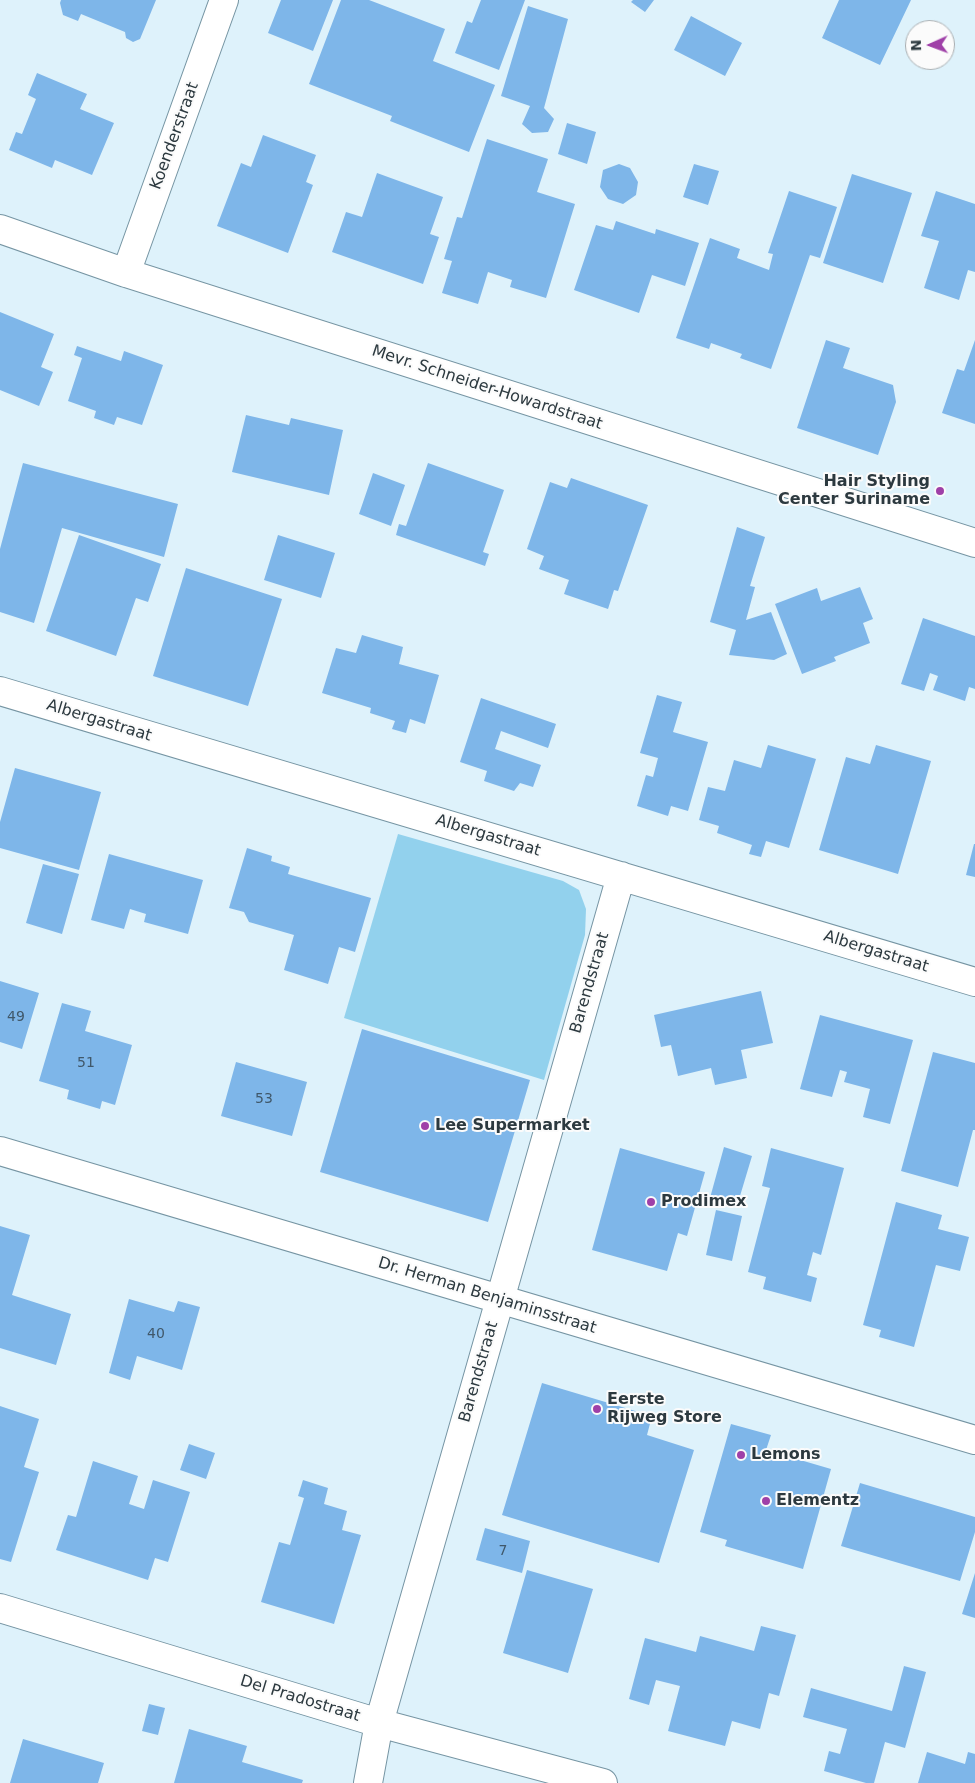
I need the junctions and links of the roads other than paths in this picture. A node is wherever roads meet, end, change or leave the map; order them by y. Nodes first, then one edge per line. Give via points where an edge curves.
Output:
1 (224, 0) edge
2 (0, 229) edge
3 (126, 273) junction
4 (975, 543) edge
5 (0, 691) edge
6 (621, 876) junction
7 (975, 982) edge
8 (0, 1151) edge
9 (499, 1299) junction
10 (975, 1440) edge
11 (0, 1608) edge
12 (379, 1723) junction
13 (368, 1783) edge
14 (603, 1783) edge

1 - 3 street, Koenderstraat
2 - 3 street, Mevr. Schneider-Howardstraat
3 - 4 street, Mevr. Schneider-Howardstraat
5 - 6 street, Albergastraat
6 - 7 street, Albergastraat
6 - 9 street, Barendstraat
8 - 9 street, Dr. Herman Benjaminsstraat
9 - 10 street, Dr. Herman Benjaminsstraat
9 - 12 street, Barendstraat
11 - 12 street, Del Pradostraat
12 - 13 street, Barendstraat
12 - 14 street, Del Pradostraat

